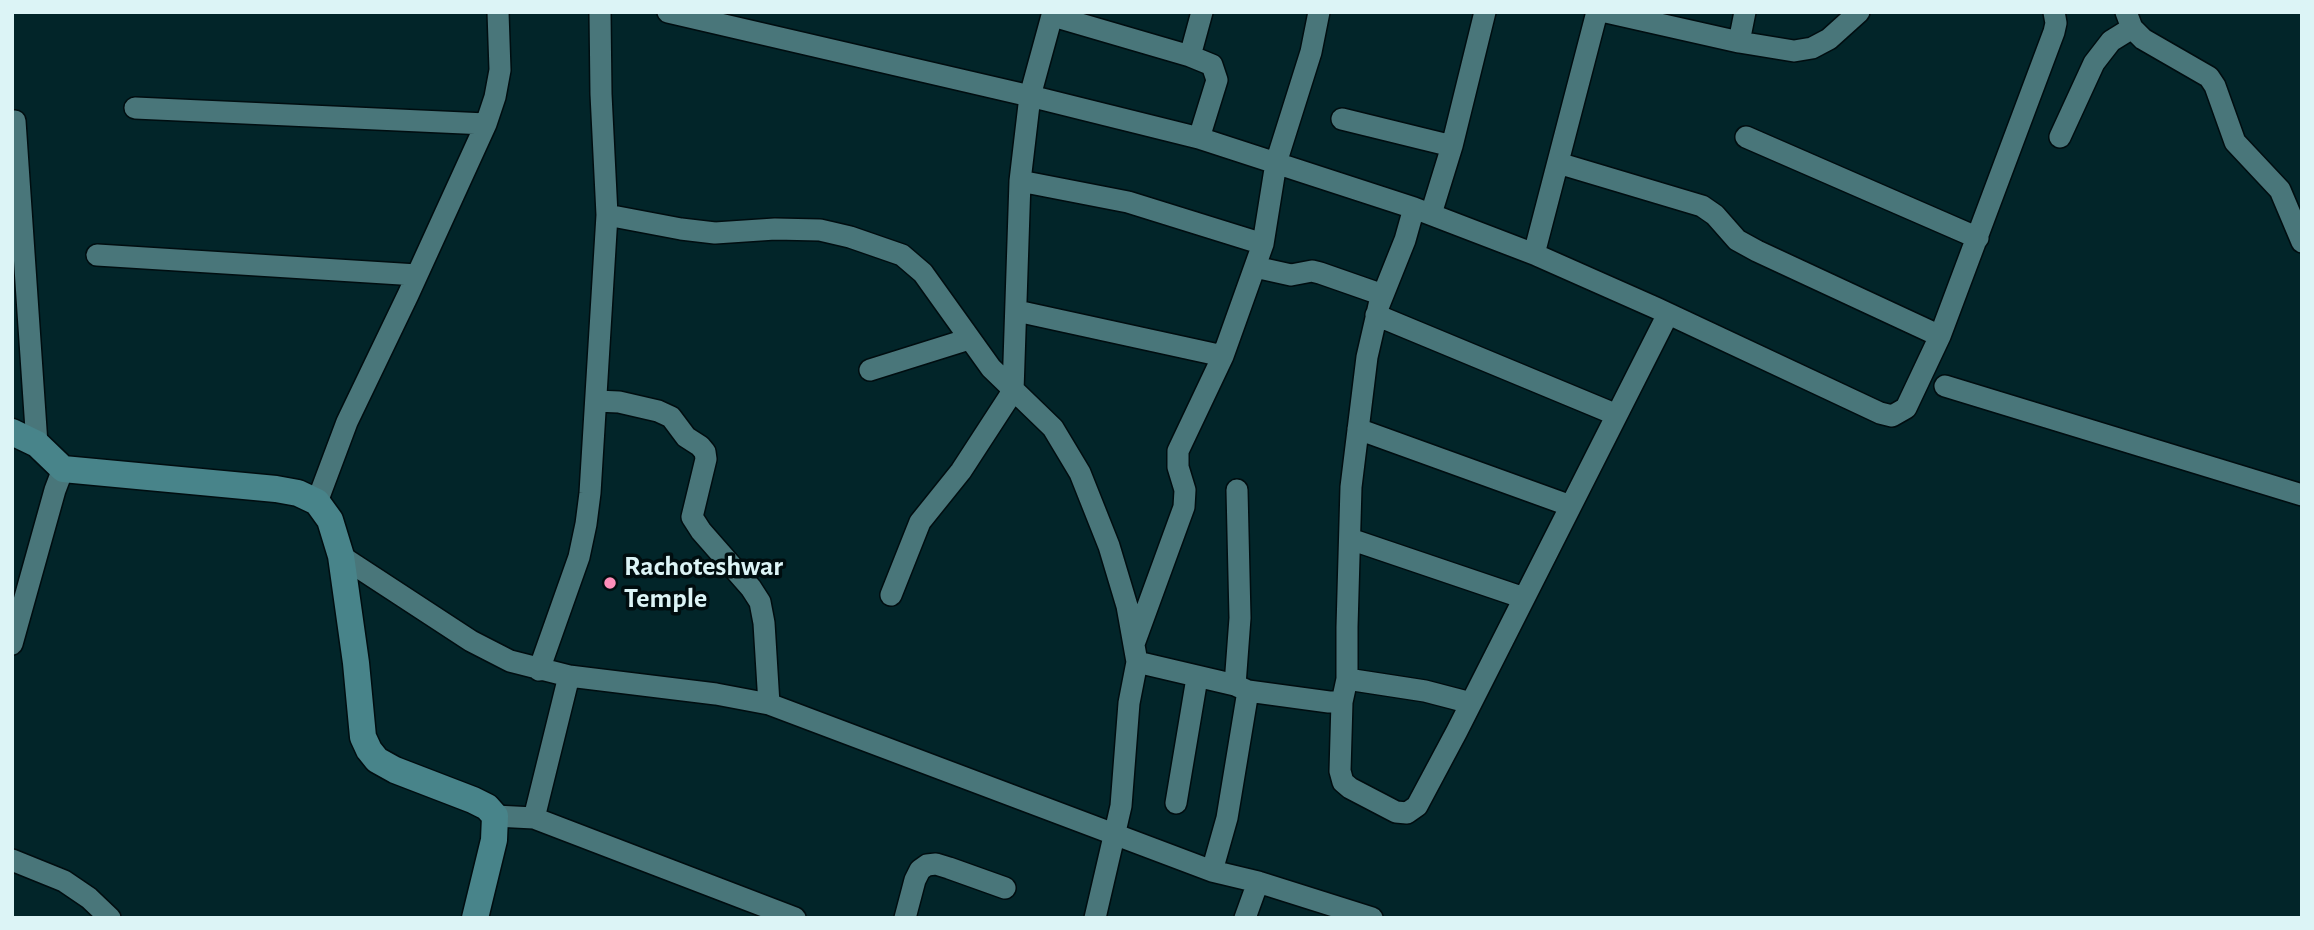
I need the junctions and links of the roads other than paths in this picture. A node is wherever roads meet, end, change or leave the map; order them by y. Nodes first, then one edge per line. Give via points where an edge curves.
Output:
1 (498, 12) edge
2 (600, 12) edge
3 (668, 12) edge
4 (1202, 12) edge
5 (1319, 12) edge
6 (1485, 12) edge
7 (1597, 12) edge
8 (1606, 12) edge
9 (1745, 12) edge
10 (1859, 12) edge
11 (2054, 12) edge
12 (1053, 14) edge
13 (2129, 20) edge
14 (1699, 22) edge
15 (1739, 42) junction
16 (1190, 56) junction
17 (1030, 96) junction
18 (135, 108) dead end
19 (1342, 119) dead end
20 (15, 121) dead end
21 (486, 124) junction
22 (1746, 137) dead end
23 (2060, 137) dead end
24 (1199, 138) junction
25 (1452, 146) junction
26 (1276, 163) junction
27 (1558, 163) junction
28 (1020, 181) junction
29 (1422, 211) junction
30 (607, 215) junction
31 (1978, 238) junction
32 (2302, 242) edge
33 (1263, 244) junction
34 (1534, 254) junction
35 (97, 255) dead end
36 (1255, 267) junction
37 (417, 275) junction
38 (1380, 305) junction
39 (1017, 311) junction
40 (1668, 314) junction
41 (1940, 336) junction
42 (969, 338) junction
43 (1223, 356) junction
44 (870, 370) dead end
45 (1945, 386) dead end
46 (1013, 391) junction
47 (596, 401) junction
48 (1617, 415) junction
49 (1358, 429) junction
50 (12, 432) edge
51 (37, 444) junction
52 (63, 469) junction
53 (1237, 490) dead end
54 (2302, 495) edge
55 (317, 502) junction
56 (1571, 506) junction
57 (1350, 539) junction
58 (341, 556) junction
59 (891, 595) dead end
60 (1524, 598) junction
61 (12, 644) edge
62 (1136, 652) junction
63 (539, 670) junction
64 (569, 676) junction
65 (1197, 678) junction
66 (1347, 680) junction
67 (1242, 688) junction
68 (1342, 702) junction
69 (1471, 703) junction
70 (769, 704) junction
71 (1176, 803) dead end
72 (495, 816) junction
73 (534, 818) junction
74 (1115, 835) junction
75 (12, 860) edge
76 (1212, 871) junction
77 (1258, 882) junction
78 (1006, 888) dead end
79 (110, 918) edge
80 (475, 918) edge
81 (795, 918) edge
82 (905, 918) edge
83 (1096, 918) edge
84 (1245, 918) edge
85 (1372, 918) edge

1 - 21 street via 500,70
2 - 30 street
3 - 17 street
4 - 16 street
5 - 26 street
6 - 25 street
7 - 27 street
8 - 14 street
9 - 15 street
10 - 15 street via 1812,48 1794,51
11 - 31 street via 2054,32
12 - 16 street
12 - 17 street
13 - 23 street via 2094,63
13 - 32 street via 2143,39 2208,77 2235,142 2280,190
14 - 15 street
16 - 24 street via 1212,65 1217,80
17 - 24 street
17 - 28 street
18 - 21 street
19 - 25 street
20 - 51 street
21 - 37 street
22 - 31 street
24 - 26 street
25 - 29 street
26 - 29 street
26 - 33 street
27 - 34 street
27 - 41 street via 1702,206 1737,240 1757,251
28 - 33 street via 1128,202
28 - 39 street
29 - 34 street
29 - 38 street via 1405,240
30 - 42 street via 715,233 820,230 850,237 902,255 923,274
30 - 47 street
31 - 41 street
33 - 36 street
34 - 40 street
35 - 37 street
36 - 38 street via 1291,275 1320,273
36 - 43 street
37 - 55 street via 347,422
38 - 48 street
38 - 49 street via 1367,357
39 - 43 street
39 - 46 street
40 - 41 street via 1892,416 1906,408
40 - 48 street
42 - 44 street
42 - 46 street
43 - 62 street via 1178,452 1184,507
45 - 54 street
46 - 59 street via 961,471 920,522
46 - 62 street via 1052,428 1080,473 1109,546
47 - 63 street via 586,524 571,583
47 - 70 street via 659,411 671,417 705,452 692,517 760,602
48 - 56 street
49 - 56 street
49 - 57 street
50 - 51 main road
51 - 52 main road
52 - 55 main road via 276,489
52 - 61 street
53 - 67 street
55 - 58 main road via 330,520
56 - 60 street
57 - 60 street
57 - 66 street
58 - 63 street via 471,641
58 - 72 main road via 363,737 369,750 395,770 473,800
60 - 69 street
62 - 65 street
62 - 74 street
63 - 64 street
64 - 70 street
64 - 73 street
65 - 67 street
65 - 71 street
66 - 68 street
66 - 69 street
67 - 68 street
67 - 76 street via 1227,818
68 - 69 street via 1343,782 1396,812 1407,813 1417,806
70 - 74 street
72 - 73 street
72 - 80 main road
73 - 81 street
74 - 76 street
74 - 83 street
75 - 79 street via 64,881
76 - 77 street
77 - 84 street
77 - 85 street
78 - 82 street via 950,867 927,865 915,880

